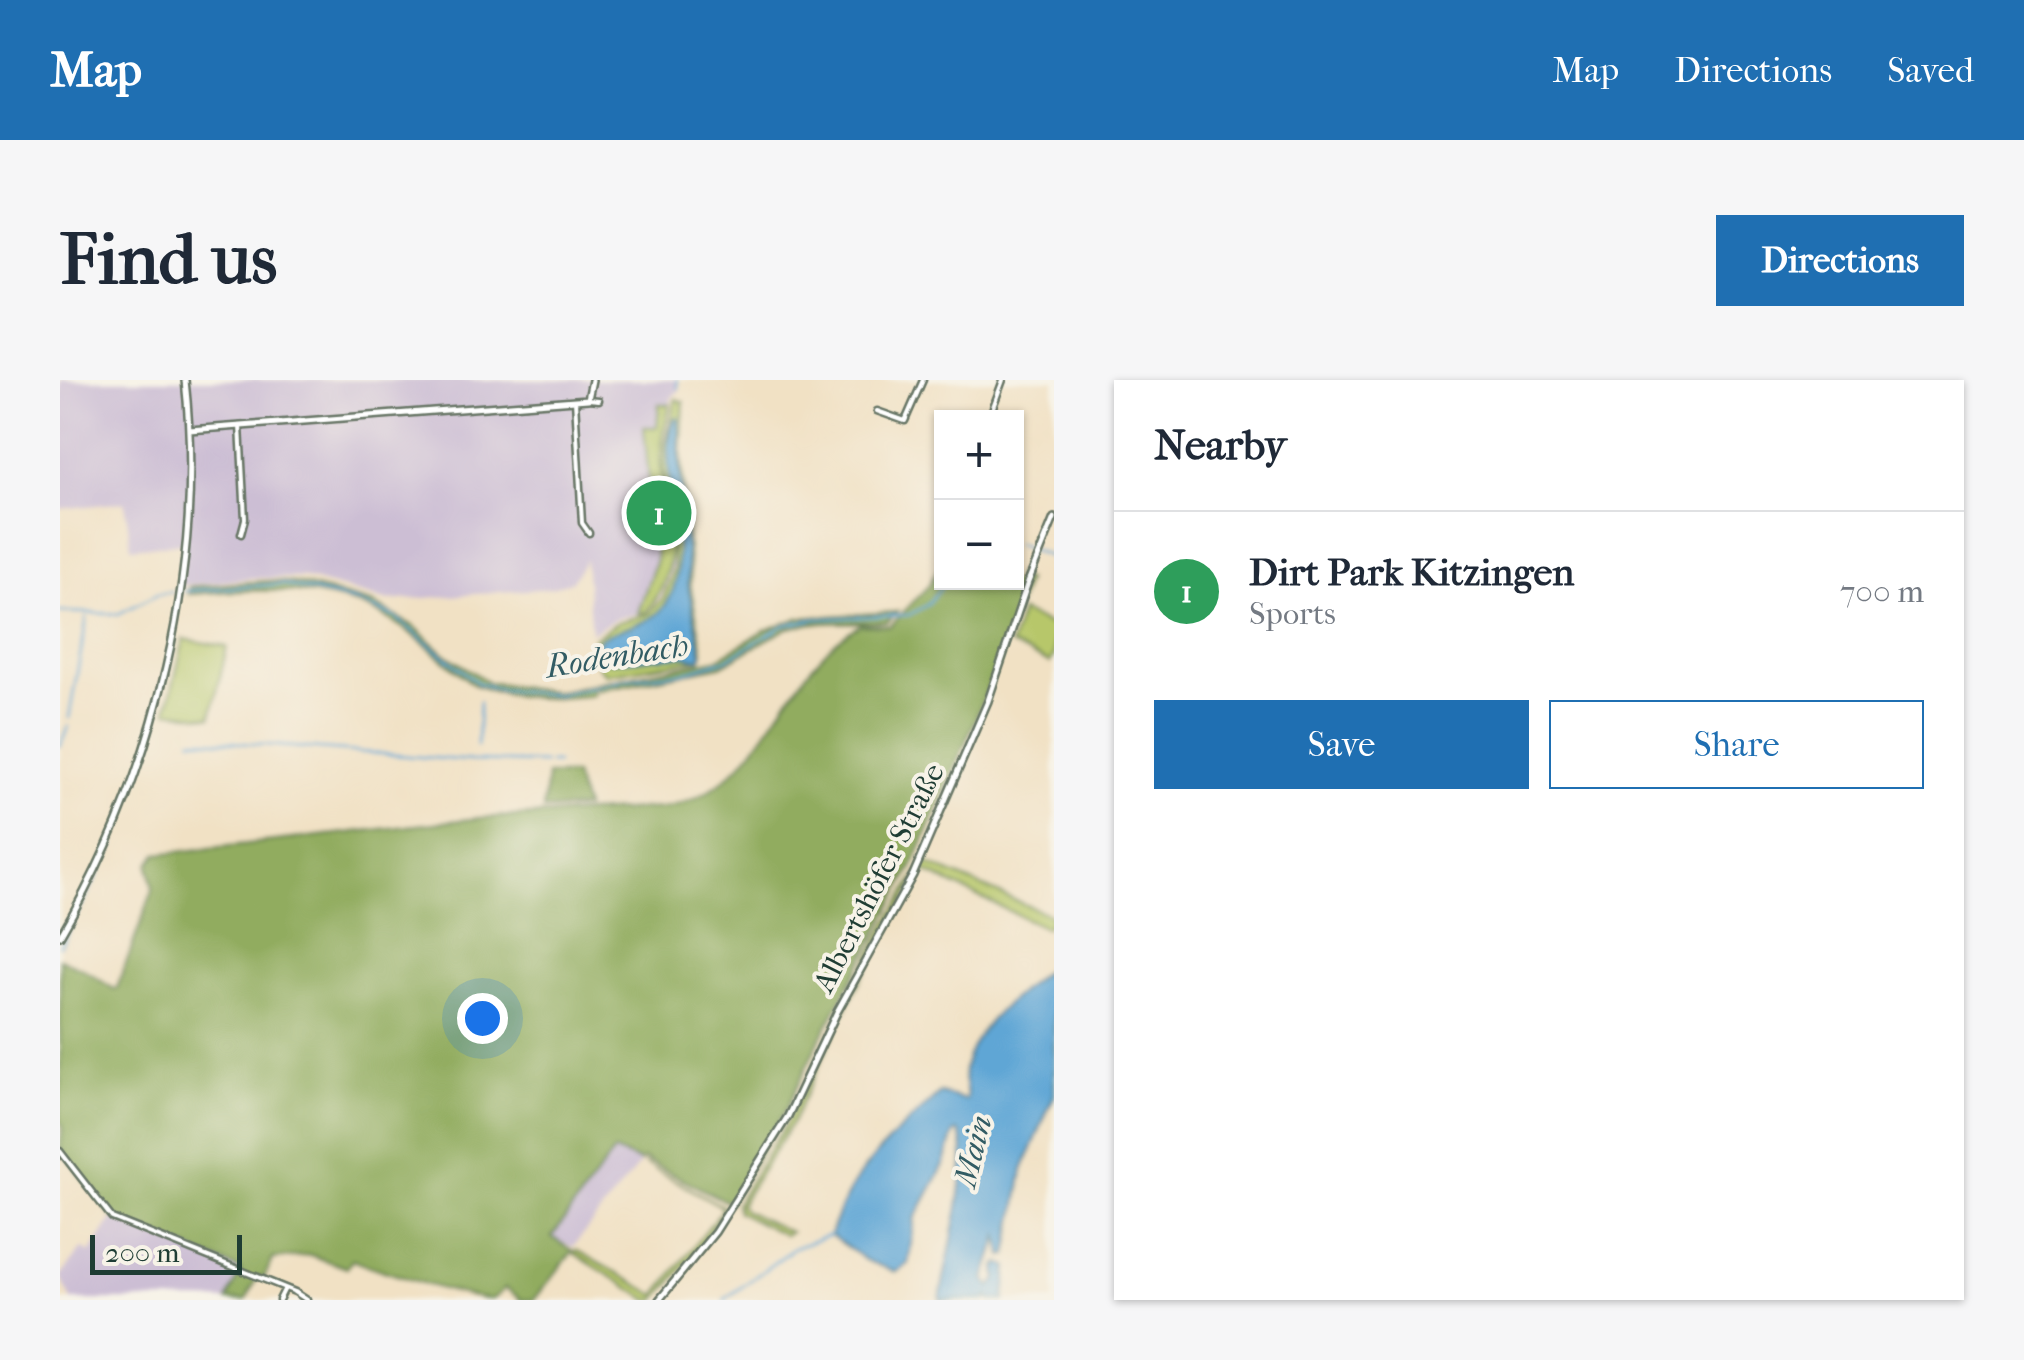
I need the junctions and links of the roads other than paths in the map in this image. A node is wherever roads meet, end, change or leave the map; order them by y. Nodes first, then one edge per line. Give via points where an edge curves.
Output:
1 (185, 380) edge
2 (592, 380) edge
3 (924, 380) edge
4 (1004, 380) edge
5 (588, 399) junction
6 (575, 400) junction
7 (599, 400) dead end
8 (992, 410) edge
9 (877, 411) dead end
10 (240, 426) junction
11 (189, 430) junction
12 (1054, 518) edge
13 (589, 533) dead end
14 (241, 534) dead end
15 (60, 936) edge
16 (60, 1151) edge
17 (285, 1288) junction
18 (279, 1300) edge
19 (307, 1300) edge
20 (659, 1300) edge

1 - 11 street
2 - 5 street
3 - 9 street via 905,421
4 - 8 street
5 - 6 street
5 - 7 street
6 - 10 street
6 - 13 street via 582,523
10 - 11 street
10 - 14 street
11 - 15 street via 184,557 149,732 110,839
12 - 20 street, Albertshöfer Straße via 922,858 836,1012 788,1116 731,1208
16 - 17 street via 112,1218
17 - 18 street
17 - 19 street

